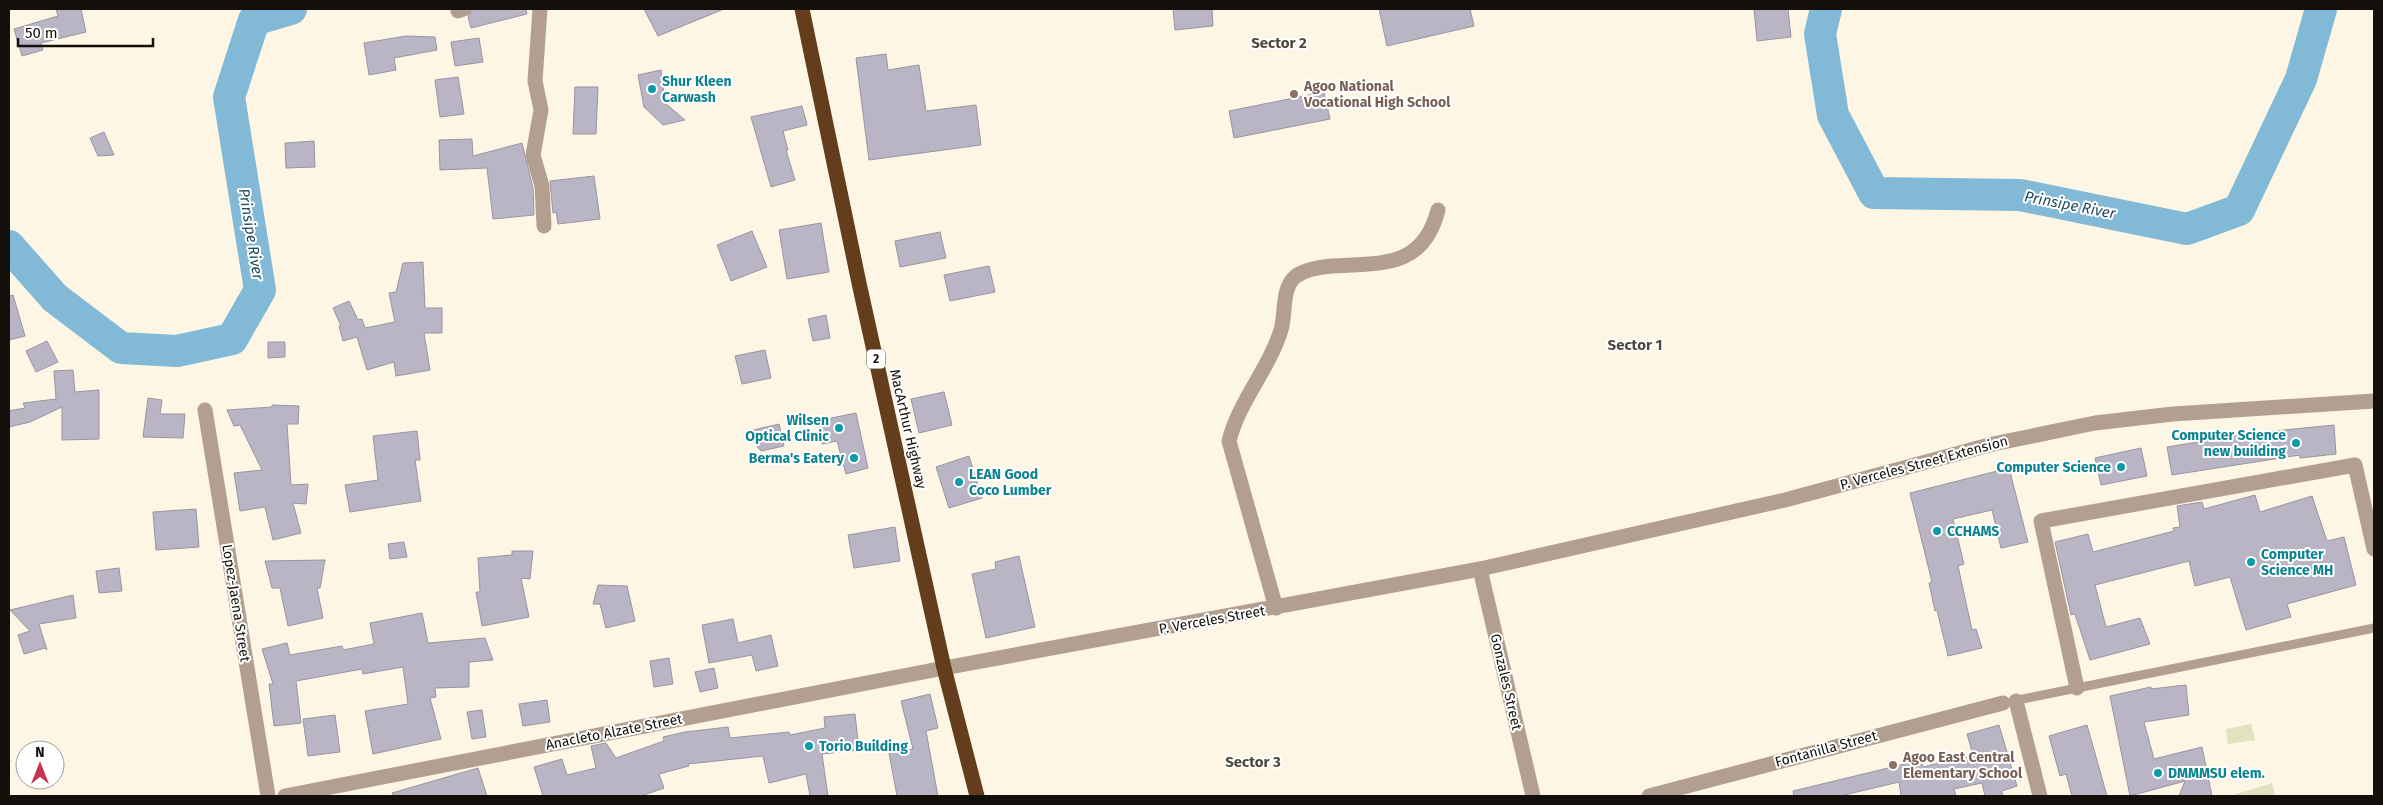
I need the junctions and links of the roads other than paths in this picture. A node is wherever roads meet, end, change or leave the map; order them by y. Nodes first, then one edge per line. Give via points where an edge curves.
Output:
1 (540, 9) edge
2 (802, 9) edge
3 (1438, 210) dead end
4 (544, 226) dead end
5 (2374, 401) edge
6 (205, 410) dead end
7 (2374, 549) edge
8 (1480, 569) junction
9 (1276, 608) junction
10 (2374, 628) edge
11 (944, 668) junction
12 (2077, 688) junction
13 (2010, 702) junction
14 (268, 796) edge
15 (285, 796) edge
16 (977, 796) edge
17 (1533, 796) edge
18 (1649, 796) edge
19 (2040, 796) edge

1 - 4 street via 535,81 541,110 533,155 542,186
2 - 11 highway, MacArthur Highway / 2 via 858,283
3 - 9 street via 1433,230 1405,258 1317,268 1296,276 1288,285 1281,330 1259,380 1233,426 1230,441
5 - 8 street, P. Verceles Street Extension via 2095,422 1993,444 1785,500
6 - 14 street, Lopez-Jaena Street
7 - 12 street via 2355,464 2041,521
8 - 9 street, P. Verceles Street
8 - 17 street, Gonzales Street
9 - 11 street, P. Verceles Street
10 - 12 lane
11 - 15 street, Anacleto Alzate Street
11 - 16 highway, MacArthur Highway / 2
12 - 13 lane
13 - 18 street, Fontanilla Street
13 - 19 street

